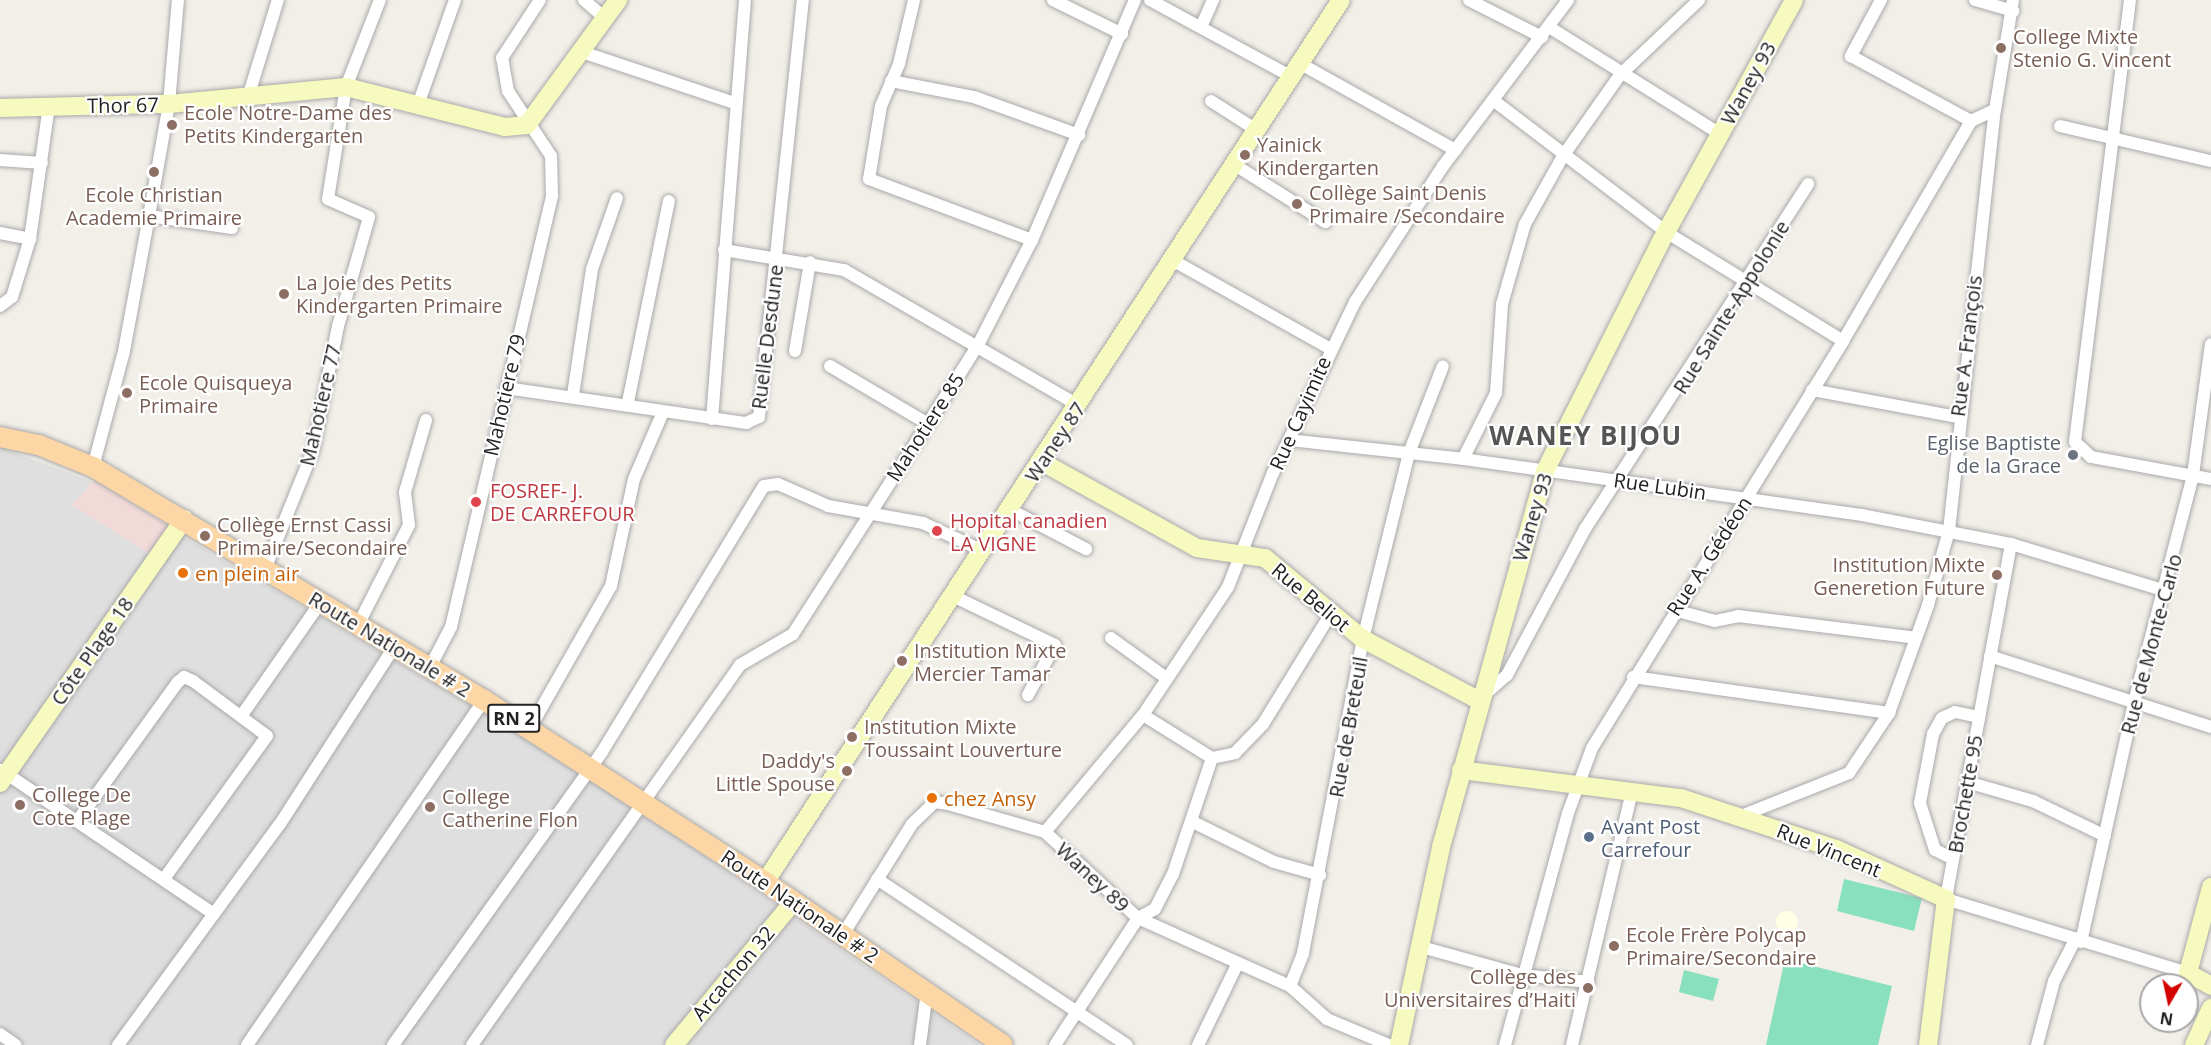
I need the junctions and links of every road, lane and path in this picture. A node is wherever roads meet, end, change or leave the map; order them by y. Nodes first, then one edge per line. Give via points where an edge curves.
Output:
1 (178, 0) edge
2 (278, 0) edge
3 (380, 0) edge
4 (455, 0) edge
5 (540, 0) edge
6 (584, 0) edge
7 (618, 0) edge
8 (745, 0) edge
9 (803, 0) edge
10 (914, 0) edge
11 (1053, 0) edge
12 (1135, 0) edge
13 (1150, 0) edge
14 (1213, 0) edge
15 (1341, 0) edge
16 (1469, 0) edge
17 (1568, 0) edge
18 (1699, 0) edge
19 (1794, 0) edge
20 (1881, 0) edge
21 (1975, 0) edge
22 (2130, 0) edge
23 (2013, 6) edge
24 (606, 19) junction
25 (1201, 27) junction
26 (1545, 32) junction
27 (1122, 34) junction
28 (582, 52) junction
29 (1296, 70) junction
30 (1620, 75) junction
31 (891, 81) junction
32 (346, 87) junction
33 (249, 94) junction
34 (1493, 100) junction
35 (1211, 101) dead end
36 (419, 102) junction
37 (169, 104) junction
38 (738, 104) junction
39 (50, 105) junction
40 (0, 108) edge
41 (1995, 110) junction
42 (1971, 121) junction
43 (527, 125) junction
44 (2060, 126) dead end
45 (1258, 131) junction
46 (1720, 134) junction
47 (1079, 135) junction
48 (2111, 136) junction
49 (1455, 150) junction
50 (1563, 156) junction
51 (0, 160) edge
52 (2211, 161) edge
53 (42, 163) junction
54 (1235, 165) junction
55 (1808, 184) dead end
56 (617, 198) dead end
57 (669, 201) dead end
58 (148, 216) junction
59 (1325, 222) dead end
60 (232, 228) dead end
61 (1666, 232) junction
62 (0, 233) edge
63 (30, 239) junction
64 (1032, 240) junction
65 (724, 250) junction
66 (777, 258) junction
67 (1174, 261) junction
68 (810, 262) junction
69 (1748, 281) junction
70 (0, 306) edge
71 (1843, 341) junction
72 (2211, 344) edge
73 (978, 345) junction
74 (1329, 348) junction
75 (795, 351) dead end
76 (830, 366) dead end
77 (1443, 366) dead end
78 (506, 388) junction
79 (1812, 390) junction
80 (573, 395) junction
81 (628, 402) junction
82 (1080, 406) junction
83 (663, 412) junction
84 (1958, 417) junction
85 (712, 419) junction
86 (426, 420) dead end
87 (928, 424) junction
88 (0, 437) edge
89 (1289, 440) junction
90 (1409, 453) junction
91 (1463, 459) junction
92 (1042, 462) junction
93 (93, 467) junction
94 (1545, 471) junction
95 (2193, 475) junction
96 (2211, 479) edge
97 (1620, 480) junction
98 (1747, 498) junction
99 (1010, 510) junction
100 (869, 512) junction
101 (184, 519) junction
102 (1949, 531) junction
103 (2011, 544) junction
104 (1086, 549) dead end
105 (983, 551) junction
106 (1244, 552) junction
107 (265, 569) junction
108 (2166, 591) junction
109 (953, 596) junction
110 (320, 603) junction
111 (1674, 610) junction
112 (1329, 615) junction
113 (358, 625) junction
114 (1111, 638) dead end
115 (1916, 638) junction
116 (1363, 639) junction
117 (394, 647) junction
118 (1990, 656) junction
119 (429, 669) junction
120 (1633, 676) junction
121 (1166, 678) junction
122 (1028, 695) dead end
123 (484, 700) junction
124 (1478, 700) junction
125 (2134, 702) junction
126 (1889, 714) junction
127 (242, 715) junction
128 (1143, 715) junction
129 (1979, 717) junction
130 (2211, 727) edge
131 (530, 728) junction
132 (1212, 758) junction
133 (589, 765) junction
134 (1461, 770) junction
135 (2, 775) edge
136 (1967, 782) junction
137 (1577, 785) junction
138 (1631, 796) junction
139 (644, 802) junction
140 (1741, 816) junction
141 (78, 820) junction
142 (1193, 822) junction
143 (1045, 832) junction
144 (2104, 836) junction
145 (1953, 859) junction
146 (1320, 874) junction
147 (164, 879) junction
148 (877, 879) junction
149 (765, 882) junction
150 (2211, 887) edge
151 (1946, 899) junction
152 (793, 902) junction
153 (214, 914) junction
154 (1138, 918) junction
155 (842, 936) junction
156 (2079, 940) junction
157 (1418, 946) junction
158 (1238, 963) junction
159 (2188, 973) joint
160 (1522, 975) junction
161 (1590, 982) junction
162 (1290, 986) junction
163 (927, 991) junction
164 (2211, 1008) edge
165 (1077, 1011) junction
166 (0, 1034) edge
167 (16, 1045) edge
168 (118, 1045) edge
169 (247, 1045) edge
170 (393, 1045) edge
171 (472, 1045) edge
172 (674, 1045) edge
173 (920, 1045) edge
174 (1003, 1045) edge
175 (1055, 1045) edge
176 (1127, 1045) edge
177 (1198, 1045) edge
178 (1389, 1045) edge
179 (1400, 1045) edge
180 (1505, 1045) edge
181 (1572, 1045) edge
182 (1928, 1045) edge
183 (2037, 1045) edge
184 (2194, 1045) edge

1 - 37 street
2 - 33 street
3 - 32 street
4 - 36 street
5 - 43 street, Mahotiere 79 via 502,58 508,91
6 - 24 street
7 - 24 street
8 - 38 street
9 - 66 street, Ruelle Desdune
10 - 31 street
11 - 27 street
12 - 27 street, Mahotiere 85
13 - 25 street
14 - 25 street
15 - 29 street, Waney 87
16 - 26 street
17 - 26 street, Rue Cayimite
18 - 30 street
19 - 46 street, Waney 93
20 - 42 street via 1851,56
21 - 23 street
22 - 48 street
23 - 41 street, Rue A. François
24 - 28 street
25 - 29 street
26 - 30 street
26 - 34 street, Rue Cayimite
27 - 47 street, Mahotiere 85
28 - 38 street
28 - 43 street
29 - 45 street, Waney 87
29 - 49 street
30 - 46 street
30 - 50 street
31 - 47 street via 974,96
31 - 64 street via 881,105 869,179
32 - 33 street, Thor 67
32 - 36 street, Thor 67
32 - 107 street, Mahotiere 77 via 328,199 369,217 338,326 313,451
33 - 37 street, Thor 67
34 - 49 street, Rue Cayimite
34 - 50 street
35 - 45 street
36 - 43 street, Thor 67 via 505,127
37 - 39 street, Thor 67
37 - 58 street
38 - 65 street
39 - 40 street, Thor 67
39 - 53 street
41 - 42 street
41 - 84 street, Rue A. François
42 - 71 street, Rue A. Gédéon
43 - 78 street, Mahotiere 79 via 544,142 554,175
44 - 48 street
45 - 54 street, Waney 87
46 - 61 street, Waney 93
47 - 64 street, Mahotiere 85
48 - 52 street
48 - 95 street via 2077,449 2091,457
49 - 74 street, Rue Cayimite
50 - 61 street
50 - 91 street via 1525,224 1502,304 1496,393
51 - 53 street
53 - 63 street
54 - 59 street
54 - 67 street, Waney 87
55 - 69 street, Rue Sainte-Appolonie
56 - 80 street via 592,269
57 - 81 street
58 - 60 street
58 - 93 street via 124,351
61 - 69 street
61 - 94 street, Waney 93
62 - 63 street
63 - 70 street via 12,297
64 - 73 street, Mahotiere 85
65 - 66 street
65 - 85 street
66 - 68 street
66 - 85 street, Ruelle Desdune via 759,417 746,423
67 - 74 street
67 - 82 street, Waney 87
68 - 73 street via 844,270
68 - 75 street
69 - 71 street
69 - 97 street, Rue Sainte-Appolonie
71 - 79 street, Rue A. Gédéon
72 - 95 street, Rue de Monte-Carlo
73 - 82 street
73 - 87 street, Mahotiere 85
74 - 89 street, Rue Cayimite
76 - 87 street
77 - 90 street, Rue de Breteuil
78 - 80 street, Ruelle Desdune
78 - 119 street, Mahotiere 79 via 451,627
79 - 84 street
79 - 98 street, Rue A. Gédéon
80 - 81 street, Ruelle Desdune
81 - 83 street, Ruelle Desdune
82 - 92 street, Waney 87
83 - 85 street, Ruelle Desdune
83 - 131 street via 634,480 611,585
84 - 102 street, Rue A. François
86 - 113 street via 405,492 409,525
87 - 100 street, Mahotiere 85
88 - 93 main road, Route Nationale # 2 / RN 2 via 39,445
89 - 90 street, Rue Lubin
89 - 106 street, Rue Cayimite
90 - 91 street, Rue Lubin
90 - 116 street, Rue de Breteuil
91 - 94 street, Rue Lubin
92 - 99 street, Waney 87
92 - 106 street, Rue Beliot via 1197,548
93 - 101 main road, Route Nationale # 2 / RN 2
94 - 97 street, Rue Lubin
94 - 124 street, Waney 93
95 - 96 street
95 - 108 street, Rue de Monte-Carlo
97 - 98 street, Rue Lubin
97 - 124 street, Rue Sainte-Appolonie via 1585,529 1507,675
98 - 102 street, Rue Lubin
98 - 111 street, Rue A. Gédéon
99 - 104 street
99 - 105 street, Waney 87
100 - 105 street via 923,523
100 - 133 street via 816,502 787,486 764,486 658,664
100 - 139 street, Mahotiere 85 via 793,634 781,646 745,659
101 - 107 main road, Route Nationale # 2 / RN 2
101 - 135 street, Côte Plage 18
102 - 103 street, Rue Lubin
102 - 115 street, Rue A. François
103 - 108 street, Rue Lubin
103 - 118 street, Brochette 95
105 - 109 street, Waney 87
106 - 112 street, Rue Beliot via 1265,558
106 - 121 street, Rue Cayimite via 1228,587
107 - 110 main road, Route Nationale # 2 / RN 2
108 - 125 street, Rue de Monte-Carlo
109 - 122 street via 1055,645
109 - 149 street, Waney 87
110 - 113 main road, Route Nationale # 2 / RN 2
110 - 127 street
111 - 115 street via 1715,621 1738,616
111 - 120 street, Rue A. Gédéon
112 - 116 street, Rue Beliot
112 - 132 street via 1263,724 1235,753
113 - 117 main road, Route Nationale # 2 / RN 2
114 - 121 street
115 - 126 street, Rue A. François
116 - 124 street, Rue Beliot
116 - 146 street, Rue de Breteuil
117 - 119 main road, Route Nationale # 2 / RN 2
117 - 153 street
118 - 125 street
118 - 129 street, Brochette 95
119 - 123 main road, Route Nationale # 2 / RN 2
120 - 126 street
120 - 137 street, Rue A. Gédéon
121 - 128 street, Rue Cayimite
123 - 131 main road, Route Nationale # 2 / RN 2
123 - 169 street
124 - 134 street, Waney 93
125 - 130 street
125 - 144 street, Rue de Monte-Carlo
126 - 140 street, Rue A. François via 1849,773
127 - 141 street via 188,678 181,679
127 - 147 street via 266,732 266,741
128 - 132 street
128 - 143 street, Rue Cayimite
129 - 136 street, Brochette 95
129 - 145 street via 1955,712 1942,718 1933,734 1922,791 1929,837 1935,850
131 - 133 main road, Route Nationale # 2 / RN 2
132 - 142 street
133 - 139 main road, Route Nationale # 2 / RN 2
133 - 170 street
134 - 137 street, Rue Vincent
134 - 157 street, Waney 93
135 - 141 street
136 - 144 street via 2033,801
136 - 145 street, Brochette 95
137 - 138 street, Rue Vincent
137 - 160 street, Rue A. Gédéon
138 - 140 street, Rue Vincent via 1681,798
138 - 161 street
139 - 149 main road, Route Nationale # 2 / RN 2
139 - 171 street, Mahotiere 85
140 - 151 street, Rue Vincent via 1836,849
141 - 147 street
142 - 146 street via 1274,862
142 - 154 street via 1155,909
143 - 148 street, Waney 89 via 934,802 912,824
143 - 154 street, Waney 89
144 - 156 street, Rue de Monte-Carlo
145 - 151 street, Brochette 95
146 - 162 street, Rue de Breteuil
147 - 153 street
148 - 155 street, Waney 89
148 - 165 street
149 - 152 main road, Route Nationale # 2 / RN 2
150 - 159 street
151 - 156 street, Rue Vincent
151 - 182 street, Brochette 95
152 - 155 main road, Route Nationale # 2 / RN 2
152 - 172 street, Arcachon 32
153 - 168 street
154 - 158 street, Waney 89
154 - 165 street
155 - 163 main road, Route Nationale # 2 / RN 2
156 - 159 street, Rue Vincent
156 - 183 street, Rue de Monte-Carlo via 2054,981
157 - 160 street
157 - 179 street, Waney 93
158 - 162 street, Waney 89
158 - 177 street
160 - 161 street
160 - 180 street, Rue A. Gédéon
161 - 181 street
162 - 178 street, Waney 89 via 1327,1019
163 - 173 street
163 - 174 main road, Route Nationale # 2 / RN 2
164 - 184 street
165 - 175 street
165 - 176 street
166 - 167 street

